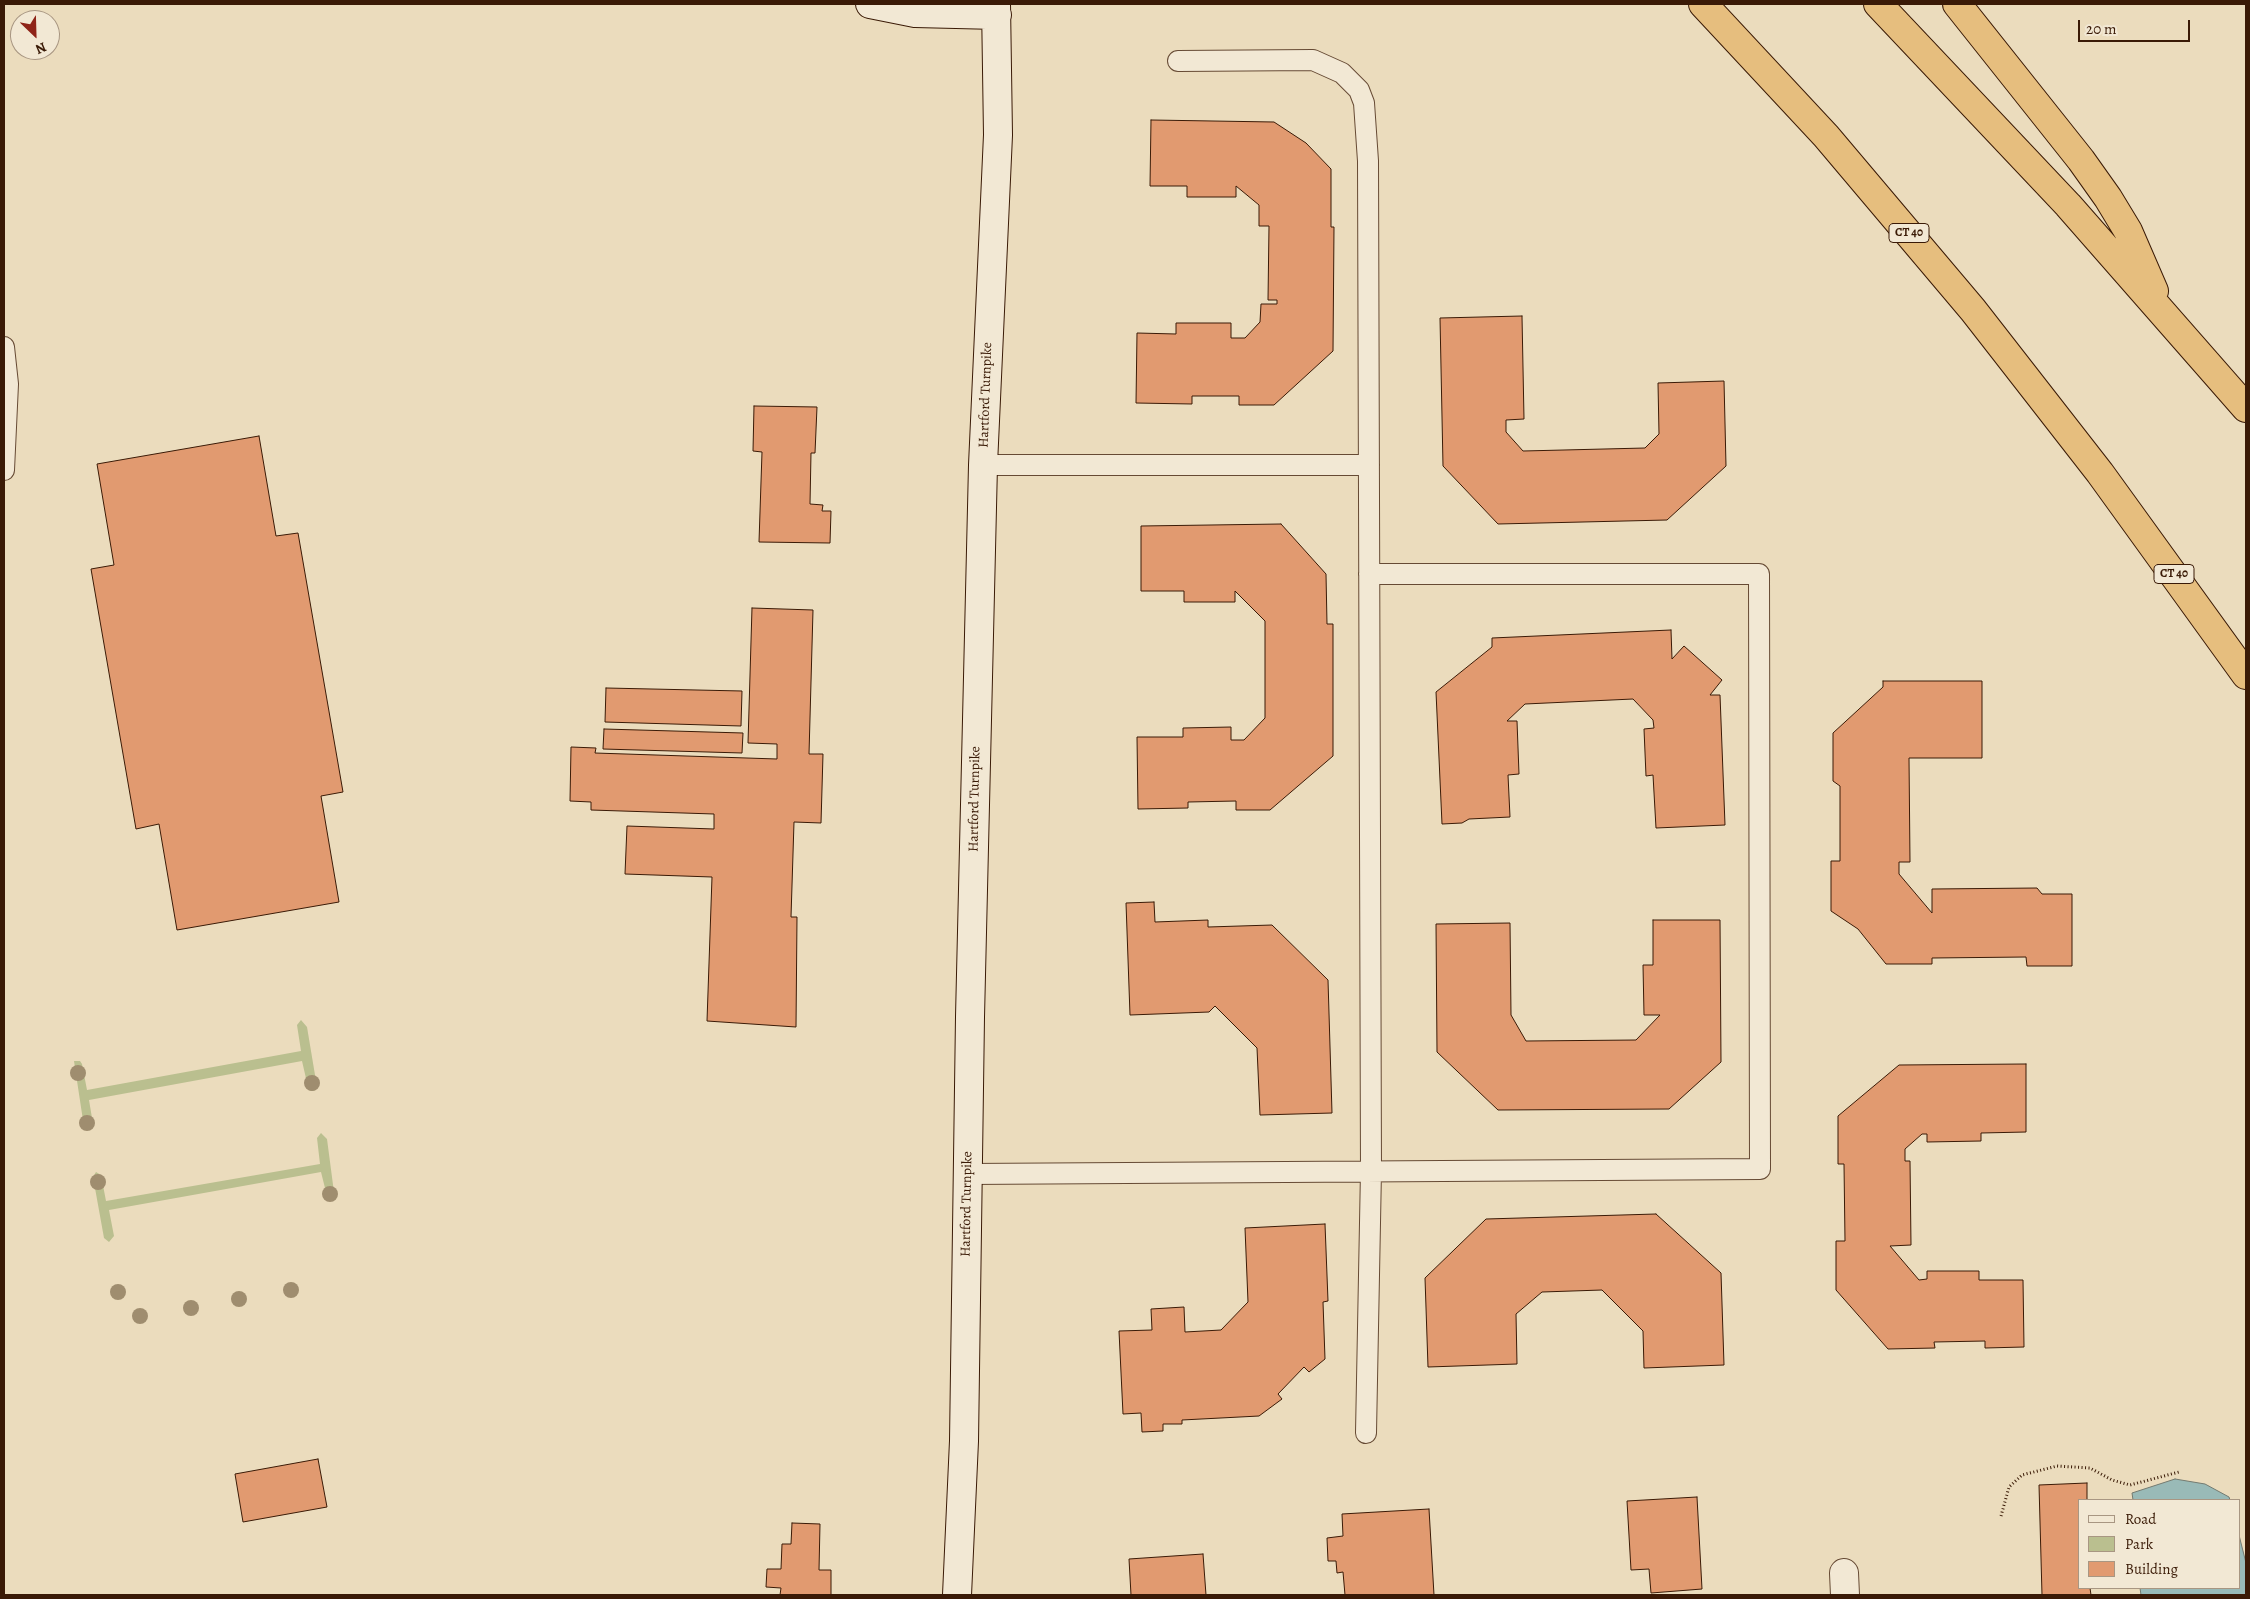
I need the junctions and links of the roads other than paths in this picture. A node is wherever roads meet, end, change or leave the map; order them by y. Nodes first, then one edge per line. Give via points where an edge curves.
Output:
1 (870, 4) edge
2 (1703, 4) edge
3 (1878, 4) edge
4 (1956, 4) edge
5 (997, 9) edge
6 (1178, 61) dead end
7 (2162, 311) junction
8 (4, 347) edge
9 (2246, 408) edge
10 (983, 465) junction
11 (1369, 465) junction
12 (4, 470) edge
13 (1369, 574) junction
14 (2246, 675) edge
15 (1371, 1170) junction
16 (968, 1174) junction
17 (1366, 1433) dead end
18 (957, 1595) edge

1 - 5 main road via 915,13
2 - 14 highway, CT 40 via 1826,136 1973,310 2100,473
3 - 7 highway via 2042,177
4 - 7 highway via 2108,198 2128,231
5 - 10 main road, Hartford Turnpike via 998,135
6 - 11 lane via 1313,60 1342,74 1359,90 1364,103 1368,161
7 - 9 highway
8 - 12 lane via 8,384
10 - 11 lane
10 - 16 main road, Hartford Turnpike
11 - 13 lane
13 - 15 lane
13 - 15 lane via 1759,574 1760,620 1760,1169
15 - 16 lane
15 - 17 lane
16 - 18 main road, Hartford Turnpike via 964,1442

